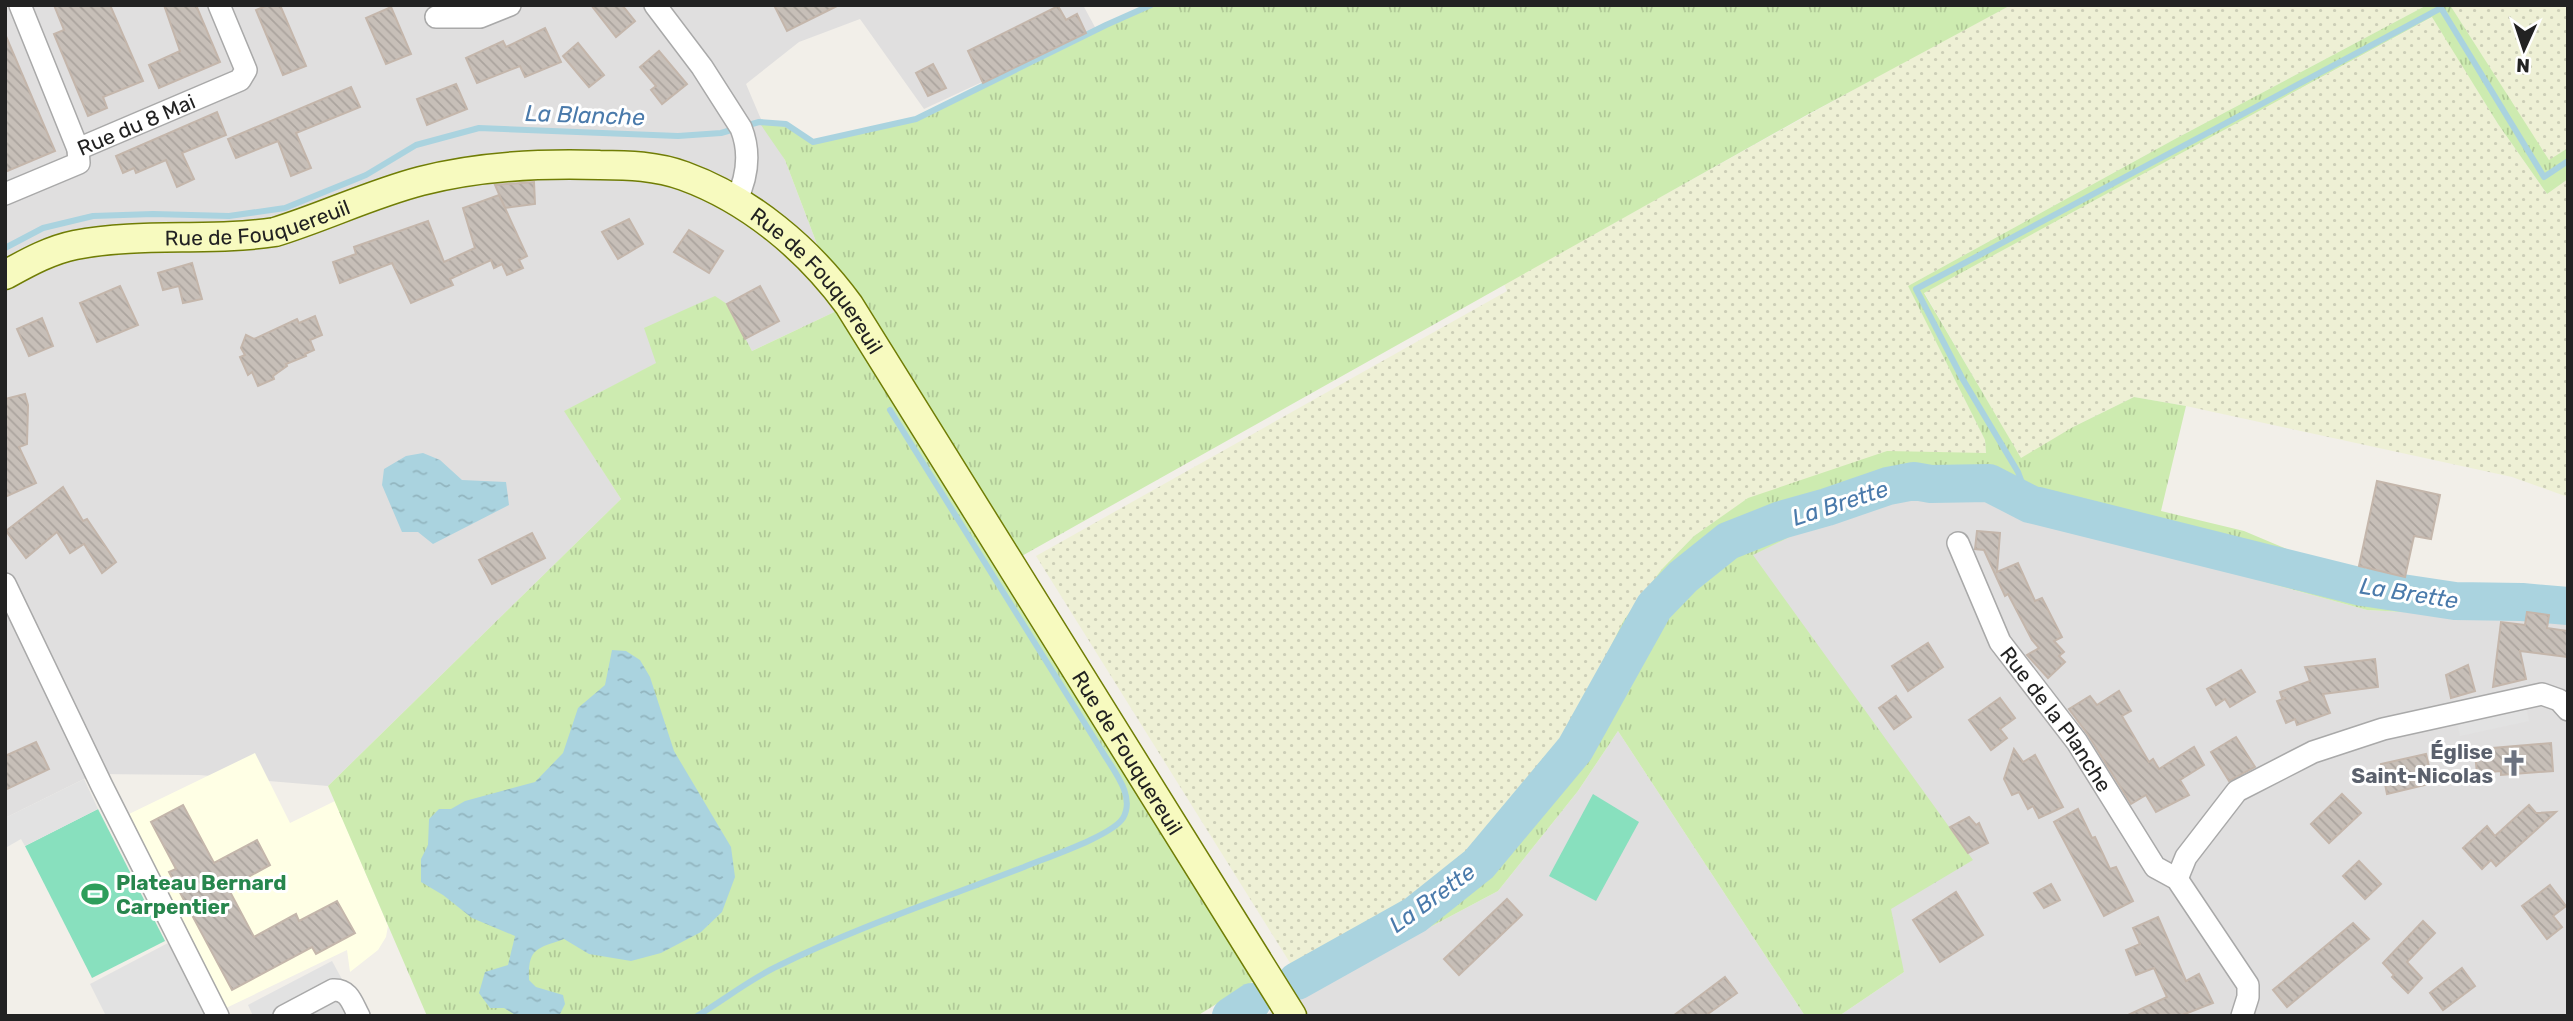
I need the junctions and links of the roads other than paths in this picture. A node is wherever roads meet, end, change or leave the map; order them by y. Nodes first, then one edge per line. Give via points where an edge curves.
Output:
1 (20, 5) edge
2 (219, 5) edge
3 (510, 5) edge
4 (655, 5) edge
5 (436, 17) dead end
6 (78, 149) junction
7 (5, 194) edge
8 (736, 201) junction
9 (5, 275) edge
10 (1958, 543) dead end
11 (5, 584) edge
12 (2568, 710) edge
13 (2177, 878) junction
14 (1290, 1013) edge
15 (218, 1016) edge
16 (284, 1016) edge
17 (359, 1016) edge
18 (2242, 1016) edge

1 - 6 street
2 - 6 street, Rue du 8 Mai via 246,70 240,80
3 - 5 street via 480,17
4 - 8 street via 740,127 747,175
6 - 7 street, Rue du 8 Mai via 79,163
8 - 9 street, Rue de Fouquereuil via 683,175 640,166 484,169 419,181 275,232 73,245
8 - 14 street, Rue de Fouquereuil via 783,234 849,305
10 - 13 street, Rue de la Planche via 2000,642 2077,743 2155,867
11 - 15 street
12 - 13 street via 2559,700 2542,694 2383,729 2313,752 2237,791 2186,857
13 - 18 street via 2248,985
16 - 17 street via 333,990 342,990

